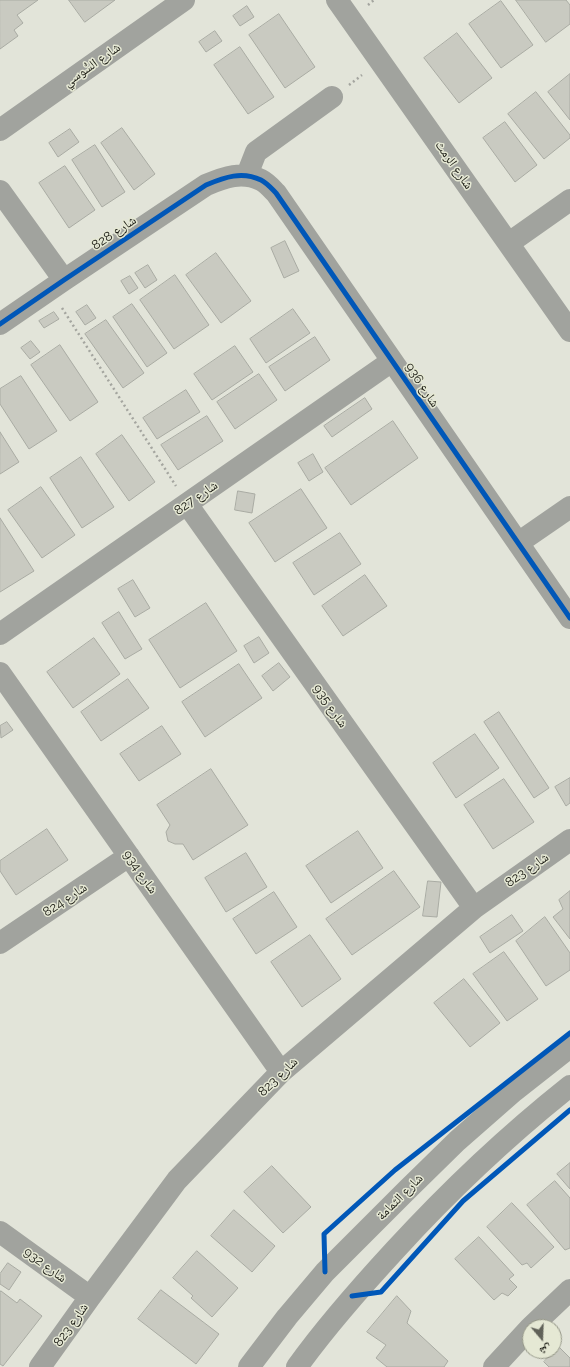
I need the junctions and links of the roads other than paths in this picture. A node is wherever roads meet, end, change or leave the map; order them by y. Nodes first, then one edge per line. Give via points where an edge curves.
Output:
1 (184, 0) edge
2 (337, 0) edge
3 (332, 97) road end
4 (0, 130) edge
5 (247, 175) junction
6 (0, 191) edge
7 (570, 200) edge
8 (509, 244) junction
9 (57, 285) junction
10 (0, 324) edge
11 (570, 331) edge
12 (392, 361) junction
13 (187, 504) junction
14 (570, 507) edge
15 (518, 544) junction
16 (570, 618) edge
17 (0, 634) edge
18 (0, 672) edge
19 (570, 840) edge
20 (129, 856) junction
21 (474, 908) junction
22 (0, 943) edge
23 (570, 1048) edge
24 (280, 1072) junction
25 (570, 1086) edge
26 (0, 1232) edge
27 (570, 1290) edge
28 (90, 1297) junction
29 (539, 1319) edge
30 (522, 1336) edge
31 (40, 1367) edge
32 (249, 1367) edge
33 (297, 1367) edge
34 (494, 1367) edge

1 - 4 street, شارع السُّوسي
2 - 8 street, شارع الرمث
3 - 5 street via 256,152
5 - 9 street, شارع 828 via 226,176 206,185
5 - 12 street, شارع 936 via 263,181 276,193
6 - 9 street
7 - 8 street
8 - 11 street, شارع الرمث
9 - 10 street, شارع 828
12 - 13 street, شارع 827
12 - 15 street, شارع 936
13 - 17 street, شارع 827
13 - 21 street, شارع 935
14 - 15 street
15 - 16 street, شارع 936
18 - 20 street, شارع 934
19 - 21 street, شارع 823
20 - 22 street, شارع 824
20 - 24 street, شارع 934
21 - 24 street, شارع 823
23 - 32 street, شارع الثمامة via 514,1091 408,1189 325,1272
24 - 28 street, شارع 823 via 177,1180
25 - 33 street via 477,1166 432,1210 352,1296
26 - 28 street, شارع 932
27 - 29 street
28 - 31 street, شارع 823
30 - 34 street

